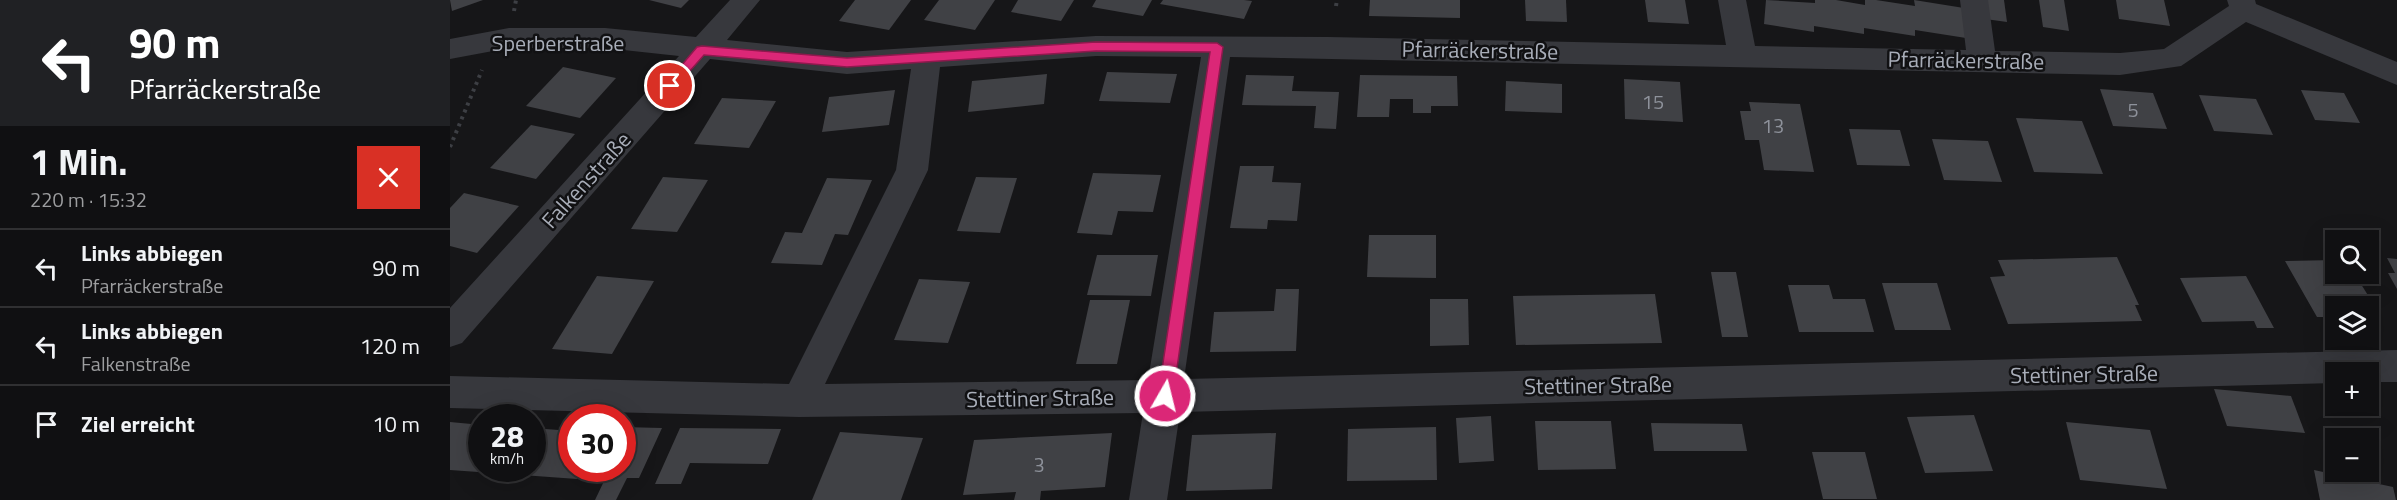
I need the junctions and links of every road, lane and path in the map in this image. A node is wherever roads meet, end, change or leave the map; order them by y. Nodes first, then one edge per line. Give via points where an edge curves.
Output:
1 (746, 0) edge
2 (1337, 0) edge
3 (1732, 0) edge
4 (1974, 0) edge
5 (2243, 5) edge
6 (1336, 6) dead end
7 (495, 40) junction
8 (1217, 47) junction
9 (450, 49) edge
10 (702, 50) junction
11 (1742, 54) junction
12 (927, 59) junction
13 (1982, 60) junction
14 (2397, 74) edge
15 (450, 147) edge
16 (450, 332) edge
17 (2397, 366) edge
18 (450, 392) edge
19 (1165, 396) junction
20 (799, 401) junction
21 (1148, 500) edge

1 - 10 street, Falkenstraße
2 - 6 path
3 - 11 street
4 - 13 street
5 - 13 street, Pfarräckerstraße via 2170,58 2121,64
5 - 14 street
7 - 9 street, Sperberstraße
7 - 10 street, Sperberstraße via 605,38
7 - 15 path
8 - 11 street, Pfarräckerstraße
8 - 12 street, Pfarräckerstraße via 1096,46
8 - 19 street
10 - 12 street, Pfarräckerstraße via 847,63
10 - 16 street, Falkenstraße
11 - 13 street, Pfarräckerstraße
12 - 20 street via 912,170
17 - 19 street, Stettiner Straße
18 - 20 street, Stettiner Straße
19 - 20 street, Stettiner Straße
19 - 21 street

